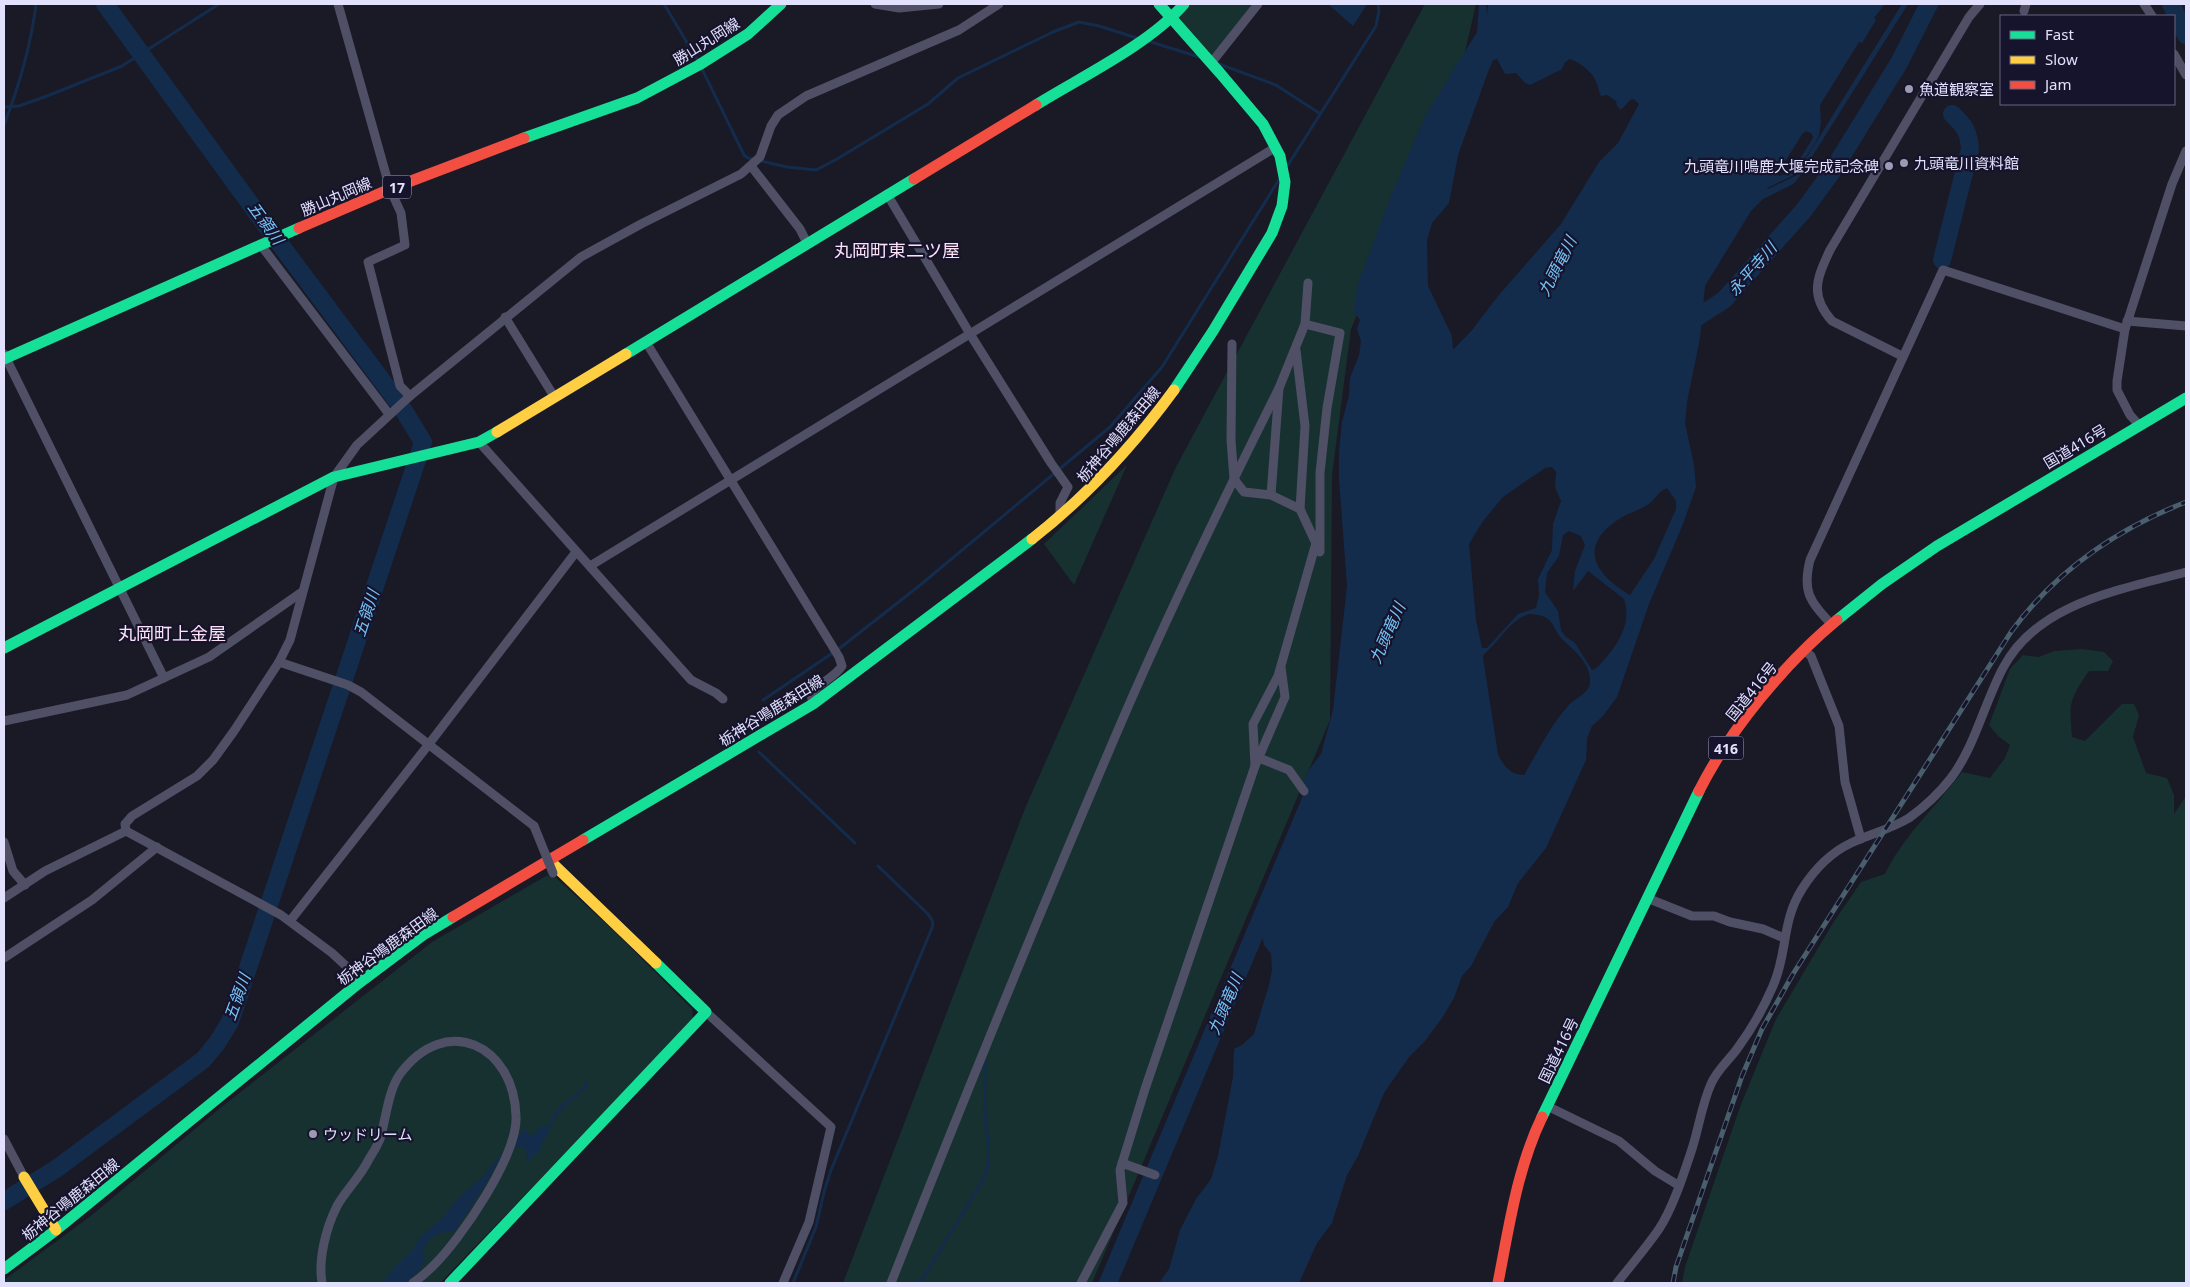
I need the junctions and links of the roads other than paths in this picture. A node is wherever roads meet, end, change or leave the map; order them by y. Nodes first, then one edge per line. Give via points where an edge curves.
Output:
1 (338, 4) edge
2 (782, 4) edge
3 (875, 4) edge
4 (939, 4) edge
5 (999, 4) edge
6 (1160, 4) edge
7 (1184, 4) edge
8 (1258, 4) edge
9 (1980, 4) edge
10 (2144, 4) edge
11 (2151, 15) edge
12 (1172, 18) junction
13 (2175, 56) edge
14 (1212, 62) junction
15 (2186, 75) edge
16 (2186, 151) edge
17 (1279, 152) junction
18 (751, 166) junction
19 (390, 189) junction
20 (887, 194) junction
21 (807, 243) junction
22 (260, 244) junction
23 (1308, 283) dead end
24 (505, 317) junction
25 (1305, 324) junction
26 (2126, 325) junction
27 (2186, 326) edge
28 (970, 334) junction
29 (646, 342) junction
30 (1232, 344) dead end
31 (1295, 347) junction
32 (1902, 356) junction
33 (4, 357) edge
34 (1278, 388) junction
35 (410, 396) junction
36 (555, 398) junction
37 (2186, 398) edge
38 (389, 414) junction
39 (2139, 425) junction
40 (479, 442) junction
41 (334, 477) junction
42 (1234, 479) junction
43 (729, 481) junction
44 (1271, 495) junction
45 (1300, 509) junction
46 (1060, 516) junction
47 (1316, 543) junction
48 (576, 552) junction
49 (590, 566) junction
50 (2186, 572) edge
51 (119, 590) junction
52 (302, 592) junction
53 (1831, 624) junction
54 (4, 648) edge
55 (1804, 650) junction
56 (279, 662) junction
57 (1281, 667) junction
58 (164, 678) junction
59 (723, 699) dead end
60 (813, 704) junction
61 (4, 721) edge
62 (429, 744) junction
63 (1257, 762) junction
64 (1304, 791) dead end
65 (126, 831) junction
66 (1861, 839) junction
67 (4, 842) edge
68 (157, 848) junction
69 (552, 867) junction
70 (25, 886) junction
71 (4, 898) edge
72 (1647, 898) junction
73 (290, 921) junction
74 (1784, 938) junction
75 (4, 958) edge
76 (359, 983) junction
77 (706, 1012) junction
78 (1547, 1106) junction
79 (4, 1139) edge
80 (1122, 1163) junction
81 (1155, 1175) dead end
82 (24, 1177) joint
83 (1678, 1185) junction
84 (56, 1230) junction
85 (4, 1269) edge
86 (322, 1283) edge
87 (413, 1283) edge
88 (450, 1283) edge
89 (783, 1283) edge
90 (891, 1283) edge
91 (1082, 1283) edge
92 (1498, 1283) edge
93 (1617, 1283) edge

1 - 19 street
2 - 19 main road, 勝山丸岡線 / 17 via 748,34 637,98
3 - 4 street via 899,8
5 - 18 street via 959,30 791,105 778,115 760,157
6 - 12 main road, 栃神谷鳴鹿森田線
7 - 12 main road
8 - 14 street
9 - 32 street via 1820,271 1817,285 1819,301 1832,321
10 - 11 street
12 - 14 main road, 栃神谷鳴鹿森田線
12 - 20 main road via 1128,49
13 - 15 street
14 - 17 main road, 栃神谷鳴鹿森田線 via 1256,116
16 - 26 street
17 - 28 street
17 - 46 main road, 栃神谷鳴鹿森田線 via 1286,190 1284,206 1269,240 1158,413 1118,462
18 - 21 street via 800,229
18 - 24 street via 581,257
19 - 22 main road, 勝山丸岡線 / 17
19 - 35 street via 401,213 405,246 368,262 400,386
20 - 21 main road
20 - 28 street
21 - 29 main road
22 - 33 main road, 勝山丸岡線 / 17
22 - 38 street
23 - 25 street
24 - 35 street
24 - 36 street
25 - 31 street
25 - 47 street via 1340,332 1320,473 1320,552
26 - 27 street
26 - 32 street via 1943,270
26 - 39 street via 2117,390
28 - 43 street
28 - 46 street via 1068,487 1060,503
29 - 36 main road
29 - 43 street
30 - 42 street
31 - 34 street
31 - 45 street via 1305,426
32 - 53 street via 1808,569 1807,590 1813,604
33 - 51 street
34 - 42 street
34 - 44 street
35 - 38 street
36 - 40 main road
37 - 39 main road, 国道416号 / 416
38 - 41 street via 357,444
39 - 53 main road, 国道416号 / 416 via 1956,534 1884,582
40 - 41 main road
40 - 48 street
41 - 51 main road
41 - 52 street
42 - 44 street via 1244,492
42 - 90 street via 1125,714
43 - 49 street
43 - 60 street via 839,657 842,666 811,694
44 - 45 street
45 - 47 street
46 - 60 main road, 栃神谷鳴鹿森田線
47 - 57 street
48 - 49 street
48 - 62 street
49 - 59 street via 691,680
50 - 66 street via 2091,600 2042,624 2004,666 1952,777 1909,817
51 - 54 main road
51 - 58 street
52 - 56 street via 290,640
52 - 58 street via 209,657
53 - 55 main road, 国道416号 / 416
55 - 66 street via 1811,656 1839,726 1845,782
55 - 72 main road, 国道416号 / 416 via 1751,712 1715,764
56 - 62 street via 361,692
56 - 65 street via 213,760 197,776 132,816 125,824
57 - 63 street via 1285,697
57 - 63 street via 1253,724
58 - 61 street via 127,695
60 - 69 main road, 栃神谷鳴鹿森田線
62 - 69 street, bridge via 534,826
62 - 73 street
63 - 64 street via 1290,770
63 - 80 street
65 - 68 street
65 - 70 street via 45,871
66 - 74 street via 1838,850 1809,878 1791,910
67 - 70 street via 13,871
68 - 73 street
68 - 75 street via 92,900
69 - 76 main road, 栃神谷鳴鹿森田線 via 423,935
69 - 77 main road
70 - 71 street
72 - 74 street via 1692,916 1714,916
72 - 78 main road, 国道416号 / 416
73 - 76 street via 332,953
74 - 83 street via 1781,966 1773,987 1745,1039 1711,1084
76 - 84 main road, 栃神谷鳴鹿森田線
77 - 88 main road
77 - 89 street via 831,1126 809,1222
78 - 83 street via 1619,1141 1654,1171
78 - 92 main road, 国道416号 / 416 via 1520,1177
79 - 82 street
80 - 81 street
80 - 91 street via 1122,1202
82 - 84 main road
83 - 93 street via 1660,1228
84 - 85 main road, 栃神谷鳴鹿森田線
86 - 87 street via 326,1236 338,1206 379,1142 399,1076 416,1056 435,1046 458,1040 478,1044 496,1058 512,1087 517,1117 510,1148 495,1180 463,1230 434,1265

